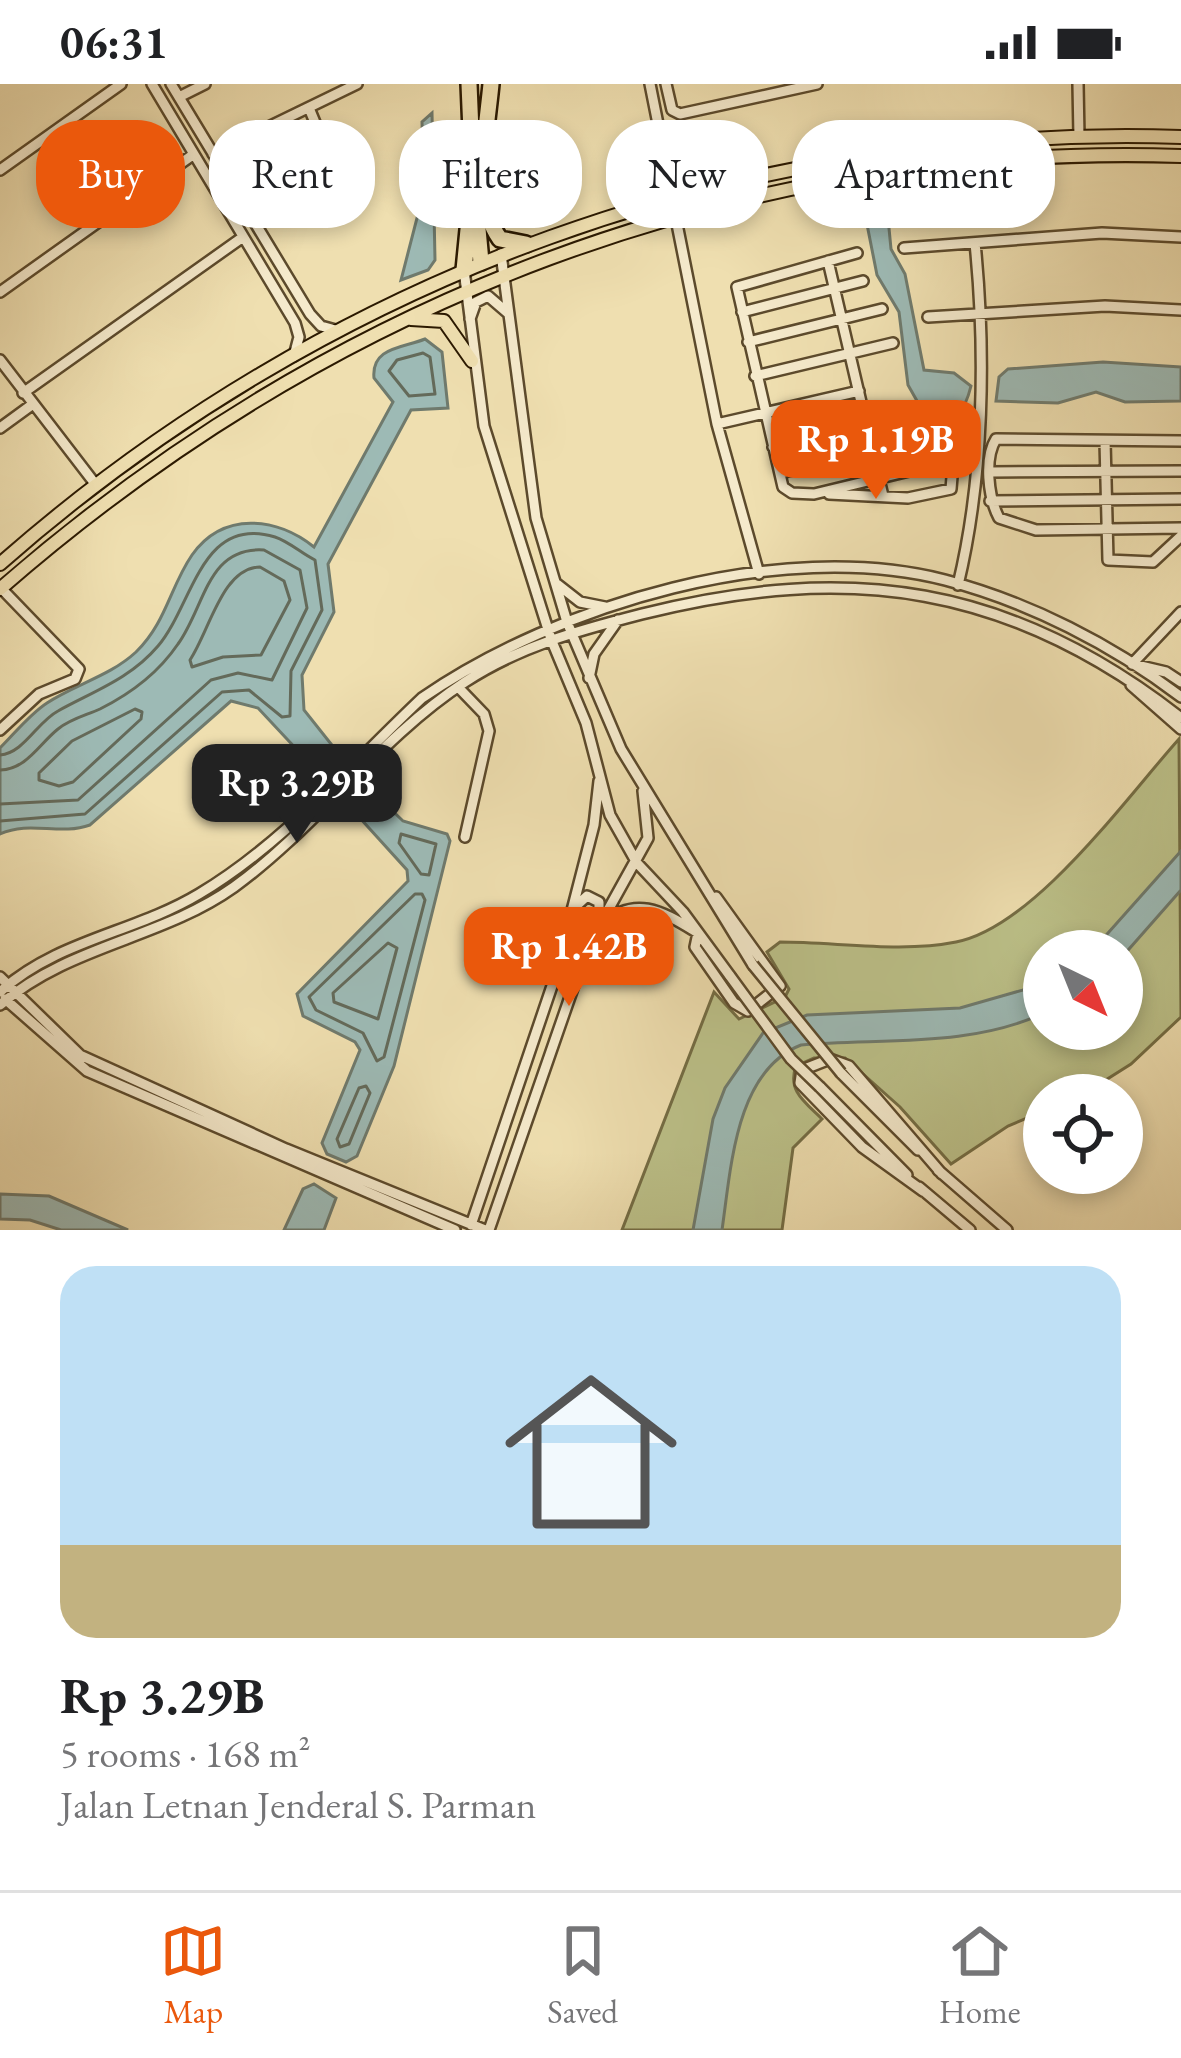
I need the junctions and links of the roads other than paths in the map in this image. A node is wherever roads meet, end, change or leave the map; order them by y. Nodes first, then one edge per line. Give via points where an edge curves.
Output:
1 (121, 84) edge
2 (152, 84) edge
3 (172, 84) edge
4 (205, 84) edge
5 (357, 84) edge
6 (469, 84) edge
7 (650, 84) edge
8 (666, 84) edge
9 (818, 84) edge
10 (1078, 84) edge
11 (491, 85) edge
12 (790, 87) edge
13 (179, 97) junction
14 (308, 108) junction
15 (283, 120) edge
16 (313, 120) edge
17 (471, 120) edge
18 (657, 120) edge
19 (1079, 137) junction
20 (1181, 137) edge
21 (1055, 138) edge
22 (209, 147) edge
23 (194, 154) junction
24 (1181, 156) edge
25 (1055, 158) edge
26 (0, 170) edge
27 (606, 217) edge
28 (258, 228) edge
29 (468, 228) edge
30 (478, 228) edge
31 (636, 228) edge
32 (678, 228) edge
33 (244, 237) junction
34 (1181, 237) edge
35 (976, 243) junction
36 (526, 244) junction
37 (904, 248) dead end
38 (856, 253) dead end
39 (501, 254) junction
40 (828, 261) junction
41 (482, 262) junction
42 (464, 270) junction
43 (506, 274) junction
44 (863, 281) dead end
45 (836, 288) junction
46 (0, 292) edge
47 (464, 292) junction
48 (882, 309) dead end
49 (1181, 310) edge
50 (742, 312) junction
51 (982, 315) junction
52 (928, 317) dead end
53 (842, 319) junction
54 (403, 320) junction
55 (514, 326) junction
56 (339, 331) junction
57 (469, 337) junction
58 (748, 342) junction
59 (893, 343) dead end
60 (850, 353) junction
61 (294, 356) junction
62 (0, 360) edge
63 (472, 361) junction
64 (755, 376) junction
65 (859, 391) junction
66 (23, 393) junction
67 (33, 404) junction
68 (765, 413) junction
69 (908, 415) dead end
70 (717, 424) junction
71 (867, 426) junction
72 (0, 428) edge
73 (1106, 441) junction
74 (1181, 441) edge
75 (773, 447) junction
76 (873, 452) junction
77 (956, 460) junction
78 (1106, 471) junction
79 (1181, 471) edge
80 (990, 472) junction
81 (780, 473) junction
82 (879, 478) junction
83 (97, 485) junction
84 (814, 494) junction
85 (883, 496) junction
86 (1181, 499) edge
87 (1106, 500) junction
88 (990, 501) junction
89 (1106, 529) junction
90 (1181, 532) edge
91 (0, 564) edge
92 (759, 574) junction
93 (553, 580) junction
94 (958, 584) junction
95 (0, 588) edge
96 (614, 607) junction
97 (1181, 612) edge
98 (618, 620) junction
99 (569, 627) junction
100 (550, 634) junction
101 (579, 651) junction
102 (560, 661) junction
103 (1132, 664) junction
104 (1122, 675) junction
105 (589, 680) junction
106 (1181, 682) edge
107 (458, 687) junction
108 (1181, 698) edge
109 (1181, 718) edge
110 (1181, 729) edge
111 (0, 730) edge
112 (600, 770) junction
113 (640, 779) junction
114 (465, 837) dead end
115 (686, 854) junction
116 (637, 863) junction
117 (567, 919) junction
118 (597, 929) junction
119 (698, 932) junction
120 (4, 992) edge
121 (942, 1174) junction
122 (923, 1191) junction
123 (470, 1227) edge
124 (455, 1230) edge
125 (487, 1230) edge
126 (970, 1230) edge
127 (1007, 1230) edge

1 - 26 street
2 - 23 street
3 - 13 street
4 - 13 street
5 - 14 street
6 - 17 highway
7 - 18 street
8 - 12 street via 680,114
9 - 12 street
10 - 19 street
11 - 36 highway via 490,215 500,239
13 - 22 street
14 - 15 street
14 - 16 street
19 - 20 main road
19 - 21 main road
23 - 33 street
23 - 46 street
24 - 25 main road
27 - 36 main road
28 - 56 street via 310,314
29 - 42 highway
30 - 41 highway
31 - 43 main road
32 - 70 street
33 - 61 street via 298,330
33 - 66 street
34 - 35 street via 1102,232
35 - 37 street
35 - 51 street
36 - 39 main road
38 - 40 street
39 - 41 main road
39 - 43 street
40 - 45 street
40 - 50 street via 740,283
41 - 42 main road
42 - 47 street
42 - 56 main road
43 - 47 main road
43 - 55 street
44 - 45 street
45 - 50 street
45 - 53 street
47 - 54 main road
47 - 57 street
48 - 53 street
49 - 51 street
50 - 58 street
51 - 52 street
51 - 94 street via 971,531
53 - 58 street
53 - 60 street
54 - 63 main road via 444,321
54 - 95 main road via 180,449
55 - 57 street via 501,302 485,296 472,310
55 - 93 street via 536,518
56 - 61 main road
57 - 63 street
58 - 64 street
59 - 60 street
60 - 64 street
60 - 65 street
61 - 83 main road
62 - 66 street
63 - 100 street via 502,491
64 - 68 street
65 - 68 street
65 - 71 street
66 - 67 street
67 - 72 street
67 - 83 street
68 - 70 street
68 - 75 street
69 - 71 street
70 - 92 street
71 - 75 street
71 - 76 street
73 - 74 street
73 - 78 street
73 - 80 street via 994,440
75 - 81 street
76 - 77 street via 947,435 956,440
76 - 81 street
76 - 82 street
77 - 82 street
77 - 85 street via 950,489
78 - 79 street
78 - 80 street
78 - 87 street
80 - 88 street
81 - 84 street via 792,494
82 - 84 street
82 - 85 street
83 - 91 main road
84 - 85 street
86 - 87 street
87 - 88 street
87 - 89 street
88 - 89 street via 999,518 1036,530
89 - 90 street
89 - 90 street via 1106,556 1114,562 1153,562
92 - 94 street via 849,569
92 - 96 street
93 - 96 street via 580,602
93 - 99 street
94 - 103 street via 1012,602
95 - 111 street via 80,669
96 - 99 street
97 - 103 street
98 - 99 street
98 - 104 street via 773,587 937,595
98 - 105 street via 594,654
99 - 100 street
99 - 101 street
100 - 102 street
100 - 107 street
100 - 120 street via 500,650 422,698 223,879 49,956
101 - 102 street via 567,650
101 - 105 street
102 - 112 street
103 - 106 street
103 - 108 street
104 - 109 street
104 - 110 street
105 - 113 street
107 - 114 street via 489,730
107 - 120 street via 230,890
112 - 116 street via 610,815
112 - 117 street via 594,825
113 - 115 street
113 - 116 street via 648,838
115 - 119 street via 778,979 778,992 742,1010 695,947
115 - 121 street, bridge via 753,965 841,1073
116 - 118 street
116 - 119 street
117 - 118 street via 593,897
117 - 123 street via 514,1112
118 - 119 street via 635,906 661,910
118 - 125 street
119 - 122 street, bridge via 820,1088
120 - 123 street via 80,1055
120 - 124 street via 87,1071
121 - 122 street via 849,1066 830,1059 802,1070 800,1083 862,1147
121 - 127 street
122 - 126 street
123 - 125 street

